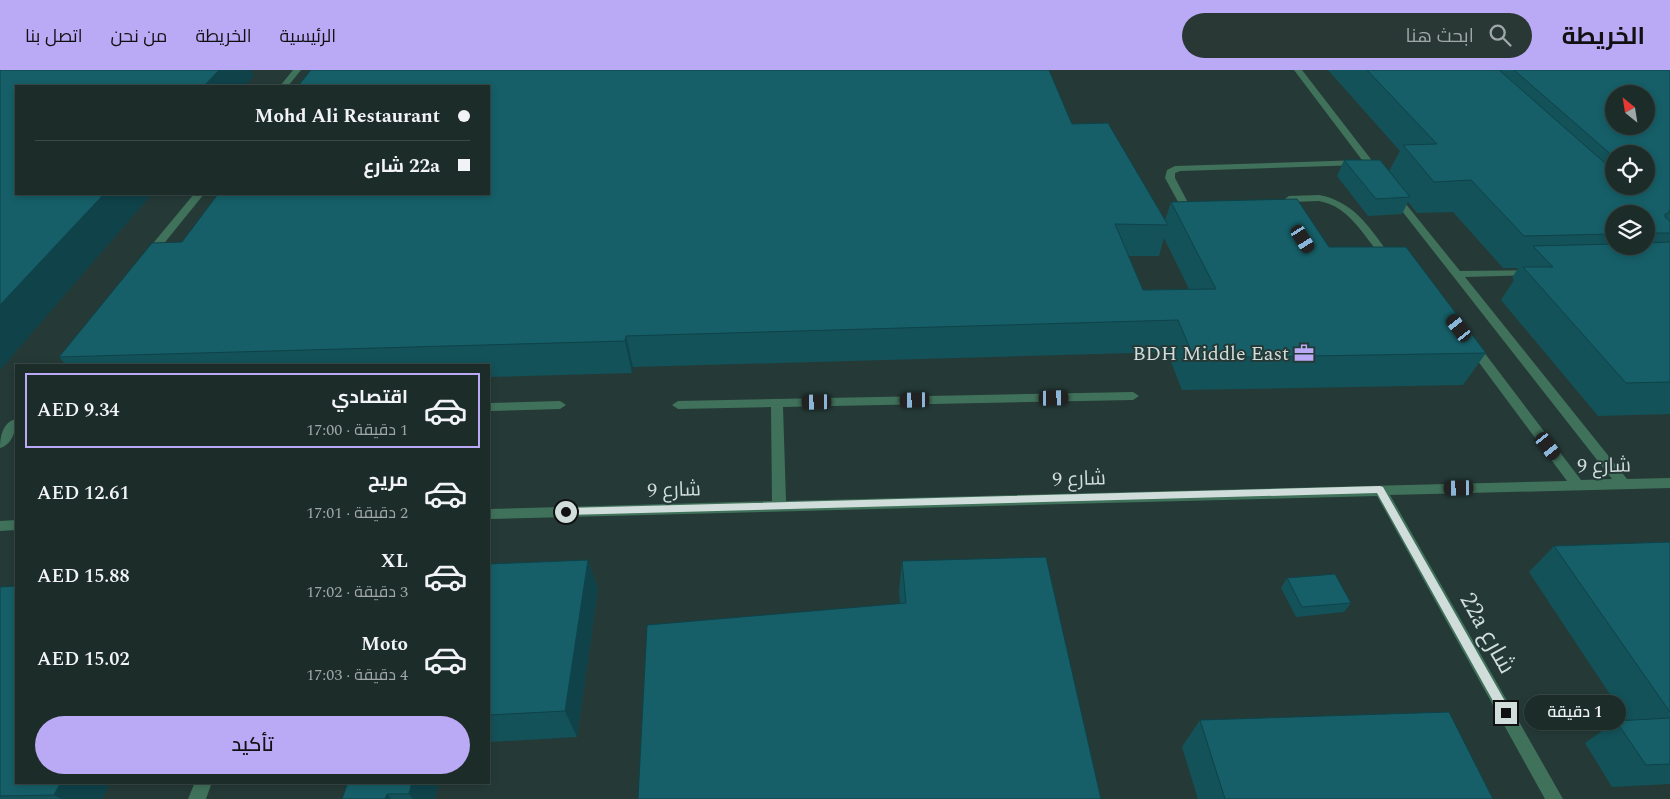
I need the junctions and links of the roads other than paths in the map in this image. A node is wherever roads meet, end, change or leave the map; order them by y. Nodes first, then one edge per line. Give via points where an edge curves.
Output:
1 (297, 70) edge
2 (1298, 70) edge
3 (285, 85) edge
4 (1367, 161) junction
5 (197, 195) edge
6 (1192, 220) edge
7 (1380, 260) junction
8 (143, 264) edge
9 (1393, 268) edge
10 (1544, 272) edge
11 (1457, 274) junction
12 (1465, 335) edge
13 (1133, 396) dead end
14 (777, 403) junction
15 (560, 405) dead end
16 (678, 405) dead end
17 (490, 407) edge
18 (15, 424) edge
19 (0, 443) edge
20 (1670, 483) edge
21 (1624, 484) junction
22 (1578, 486) junction
23 (1380, 490) junction
24 (779, 506) junction
25 (490, 514) edge
26 (15, 525) edge
27 (0, 526) edge
28 (203, 784) edge
29 (197, 799) edge
30 (1554, 799) edge

1 - 3 street
2 - 4 street
4 - 6 street via 1178,168 1170,172 1170,178
4 - 11 street
5 - 8 street
7 - 7 street via 1382,251 1342,205 1319,198 1289,199 1283,204 1318,259 1335,264 1366,265
7 - 9 street
10 - 11 street
11 - 21 street
12 - 22 street
13 - 14 street
14 - 16 street
14 - 24 street
15 - 17 street
18 - 19 street
20 - 21 street, شارع 9
21 - 22 street, شارع 9
22 - 23 street, شارع 9
23 - 24 street, شارع 9
23 - 30 street, 22a شارع
24 - 25 street, شارع 9
26 - 27 street
28 - 29 street

